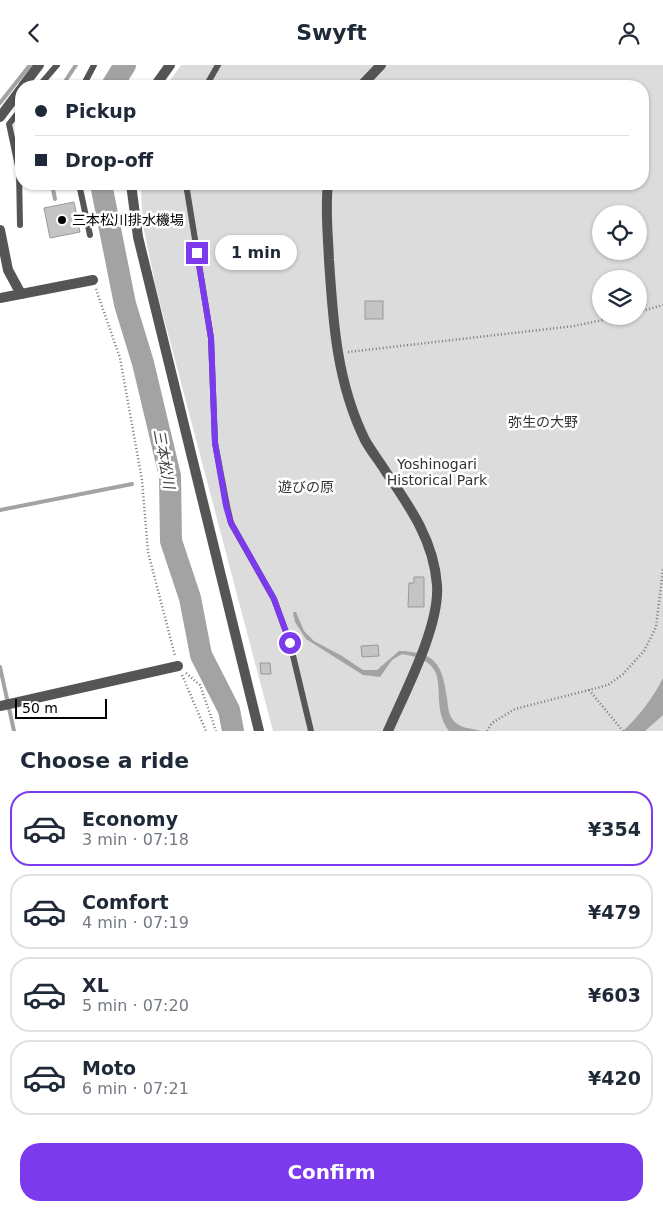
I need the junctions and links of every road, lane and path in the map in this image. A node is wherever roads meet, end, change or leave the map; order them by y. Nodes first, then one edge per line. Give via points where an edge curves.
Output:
1 (39, 65) edge
2 (56, 65) edge
3 (94, 65) edge
4 (170, 65) edge
5 (218, 65) edge
6 (381, 65) edge
7 (27, 80) edge
8 (45, 80) edge
9 (86, 80) edge
10 (159, 80) edge
11 (209, 80) edge
12 (367, 80) edge
13 (15, 97) edge
14 (15, 116) edge
15 (0, 117) edge
16 (15, 152) edge
17 (19, 190) edge
18 (80, 190) edge
19 (133, 190) edge
20 (187, 190) edge
21 (328, 190) edge
22 (20, 225) dead end
23 (0, 230) edge
24 (90, 235) dead end
25 (93, 280) joint
26 (20, 294) junction
27 (0, 298) edge
28 (663, 305) edge
29 (647, 310) edge
30 (592, 322) edge
31 (337, 353) junction
32 (663, 569) edge
33 (178, 666) junction
34 (589, 691) junction
35 (5, 705) edge
36 (206, 731) edge
37 (216, 731) edge
38 (259, 731) edge
39 (311, 731) edge
40 (388, 731) edge
41 (487, 731) edge
42 (623, 731) edge

1 - 7 street
2 - 8 lane
3 - 9 lane
4 - 10 street
5 - 11 lane
6 - 12 street
13 - 15 street
14 - 16 lane via 9,124
17 - 22 lane
18 - 24 lane
19 - 38 street via 138,237
20 - 39 lane via 211,338 215,443 226,506 231,523 274,599 290,643
21 - 31 street via 328,236
23 - 26 street via 8,270
25 - 26 street
25 - 33 path via 120,358 142,480 148,552
26 - 27 street
28 - 29 path
30 - 31 path
31 - 40 street via 344,386 366,442 413,510 429,544 437,585 434,617
32 - 34 path via 656,627 644,651 608,685
33 - 35 street
33 - 36 path
33 - 37 path via 200,685
34 - 41 path via 515,709 492,723
34 - 42 path

